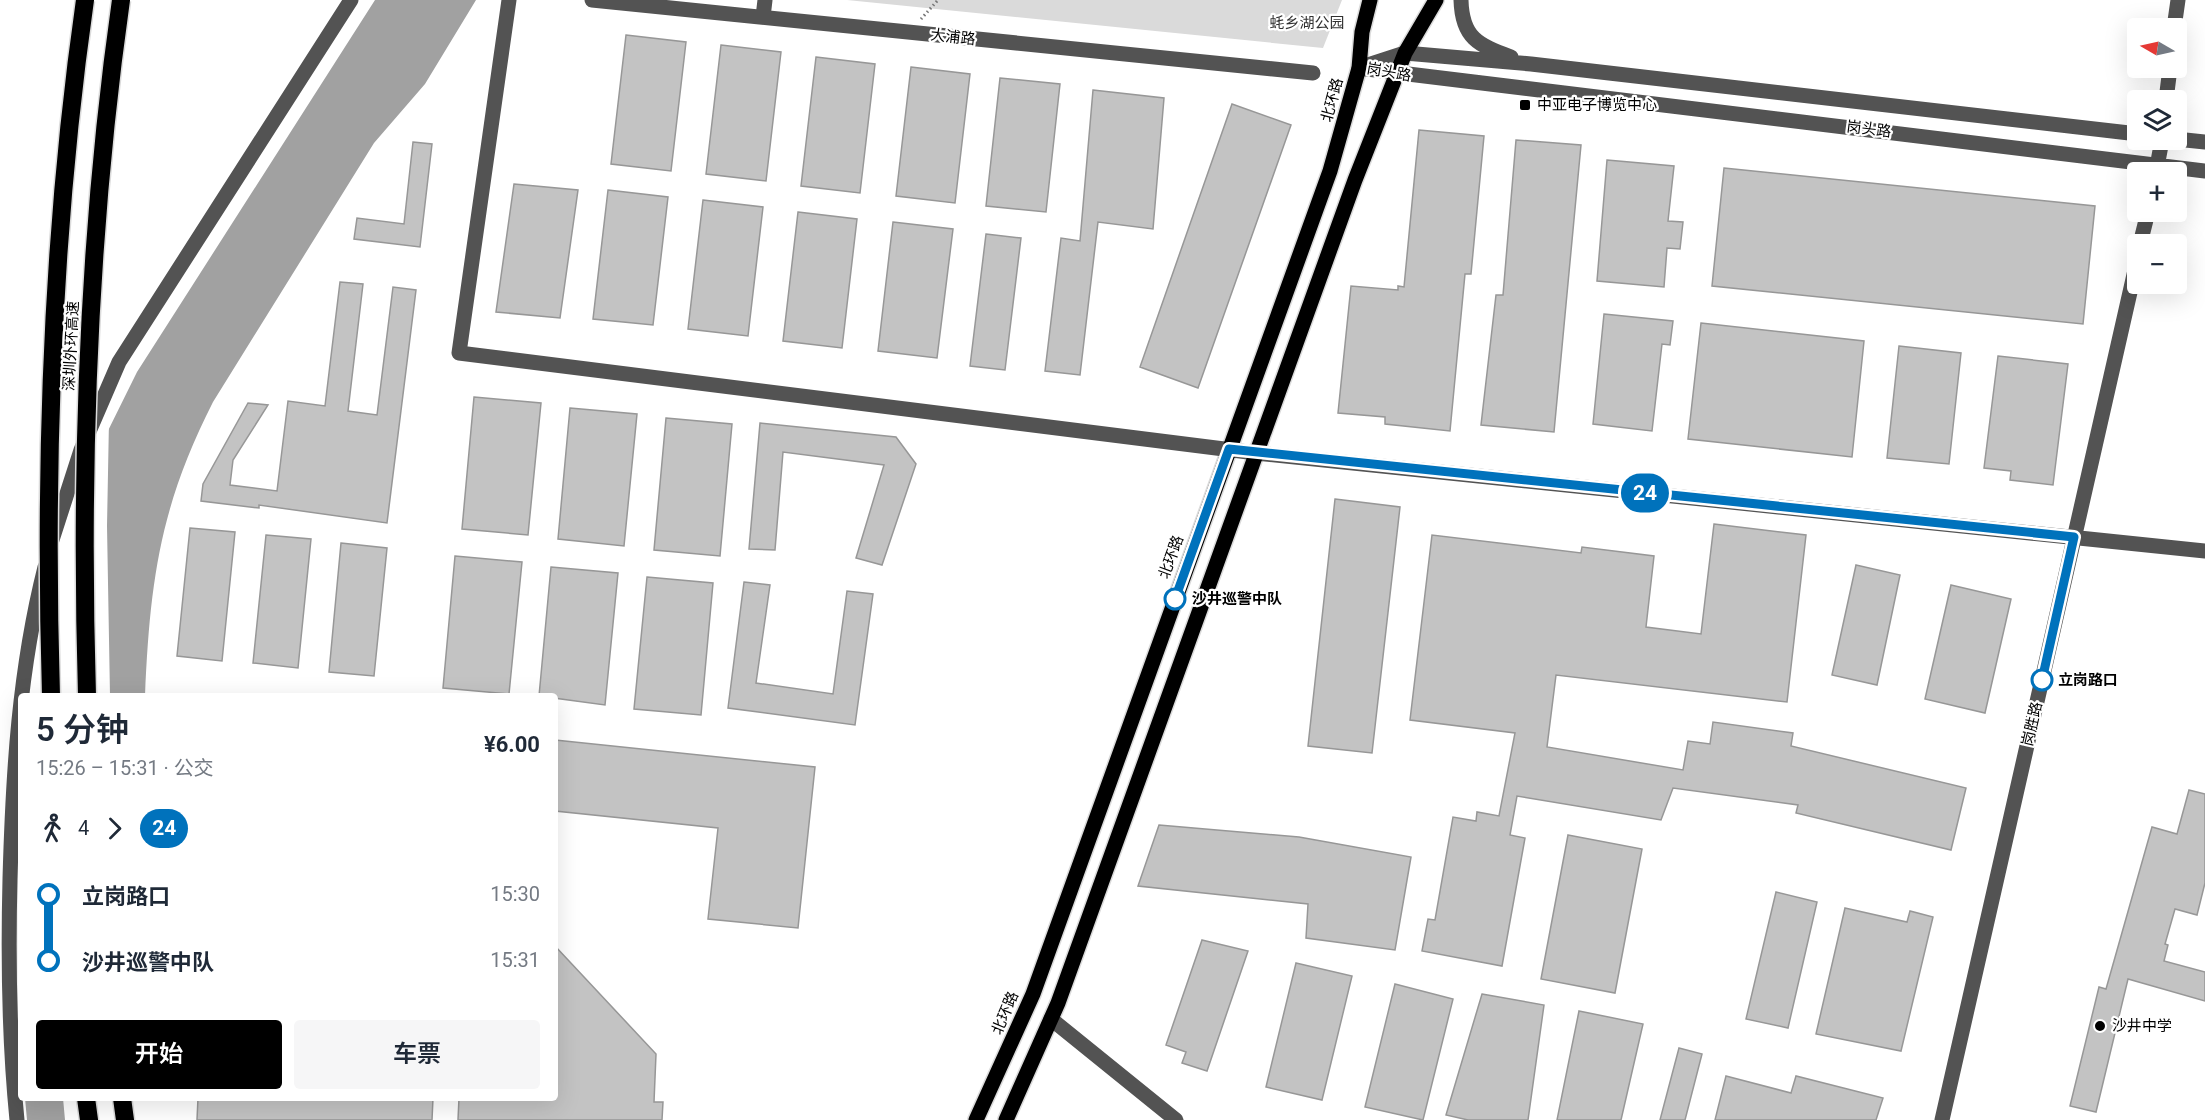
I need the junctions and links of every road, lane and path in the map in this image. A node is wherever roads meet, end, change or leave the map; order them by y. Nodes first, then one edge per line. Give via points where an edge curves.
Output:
1 (85, 0) edge
2 (121, 0) edge
3 (351, 0) edge
4 (509, 0) edge
5 (592, 0) edge
6 (765, 0) edge
7 (1370, 0) edge
8 (1437, 0) edge
9 (1461, 0) edge
10 (2178, 0) edge
11 (763, 17) junction
12 (2176, 18) edge
13 (1405, 53) junction
14 (1531, 64) junction
15 (1359, 68) junction
16 (1313, 73) dead end
17 (1396, 75) junction
18 (2127, 133) edge
19 (2187, 140) edge
20 (2205, 142) edge
21 (2127, 165) edge
22 (2187, 170) edge
23 (2205, 171) edge
24 (2130, 294) edge
25 (1229, 449) junction
26 (1256, 453) junction
27 (2074, 537) junction
28 (2205, 551) edge
29 (22, 693) edge
30 (51, 693) edge
31 (87, 693) edge
32 (18, 730) edge
33 (1051, 1019) junction
34 (86, 1101) edge
35 (122, 1101) edge
36 (17, 1120) edge
37 (89, 1120) edge
38 (124, 1120) edge
39 (976, 1120) edge
40 (1006, 1120) edge
41 (1176, 1120) edge
42 (1942, 1120) edge

1 - 30 highway, 深圳外环高速, bridge via 69,131 53,328 48,526
2 - 31 highway, 深圳外环高速, bridge via 89,330 84,526
3 - 29 street via 119,362 81,450 51,542 28,646
4 - 25 street via 459,353
5 - 11 street, 大浦路
6 - 11 street
7 - 15 main road, 北环路
8 - 13 main road
9 - 14 street via 1462,19 1471,37 1486,48
10 - 12 street
11 - 16 street, 大浦路
13 - 14 street, 岗头路
13 - 15 street, 岗头路
13 - 17 main road
14 - 18 street, 岗头路
15 - 17 street, 岗头路
15 - 25 main road, 北环路 via 1330,171
17 - 21 street, 岗头路 via 1569,92
17 - 26 main road
19 - 20 street
22 - 23 street, 岗头路
24 - 27 street, 岗胜路
25 - 26 street
25 - 39 main road, 北环路 via 1033,994
26 - 27 street
26 - 33 main road
27 - 28 street
27 - 42 street, 岗胜路
32 - 36 street via 12,780 8,954
33 - 40 main road
33 - 41 street
34 - 37 highway
35 - 38 highway

